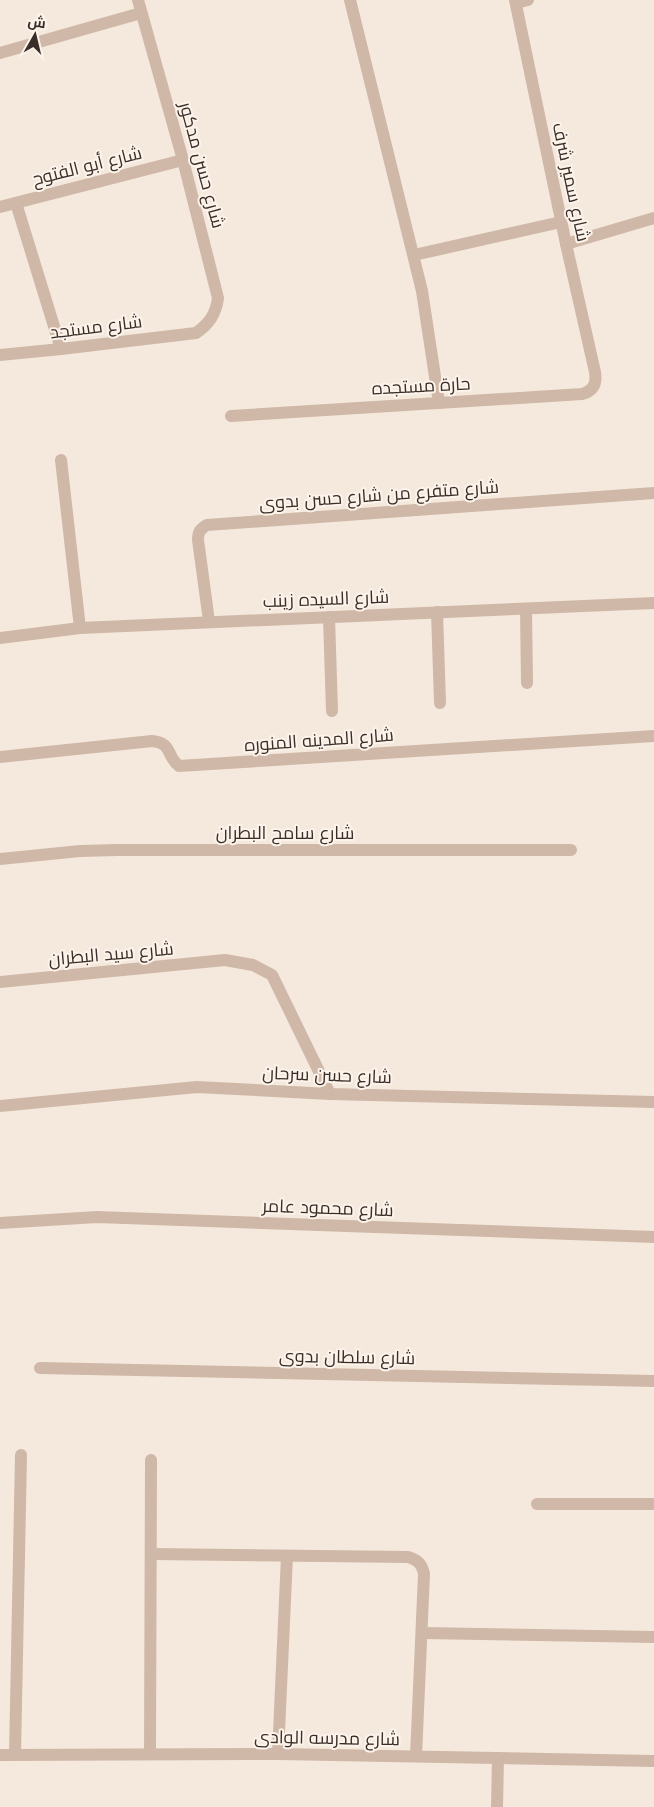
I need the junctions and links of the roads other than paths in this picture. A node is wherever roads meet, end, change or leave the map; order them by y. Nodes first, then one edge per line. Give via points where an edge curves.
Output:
1 (138, 0) edge
2 (350, 0) edge
3 (520, 1) edge
4 (141, 13) junction
5 (0, 53) edge
6 (183, 160) junction
7 (16, 203) junction
8 (0, 207) edge
9 (654, 218) edge
10 (561, 222) junction
11 (566, 244) junction
12 (414, 255) junction
13 (196, 333) joint
14 (62, 350) junction
15 (0, 355) edge
16 (595, 372) joint
17 (438, 403) junction
18 (232, 416) dead end
19 (60, 460) dead end
20 (654, 493) edge
21 (654, 604) edge
22 (526, 609) junction
23 (437, 612) junction
24 (329, 617) junction
25 (209, 621) junction
26 (80, 628) junction
27 (0, 638) edge
28 (527, 683) dead end
29 (440, 703) dead end
30 (332, 711) dead end
31 (654, 736) edge
32 (0, 757) edge
33 (571, 850) dead end
34 (0, 859) edge
35 (0, 982) edge
36 (330, 1094) junction
37 (654, 1102) edge
38 (0, 1106) edge
39 (0, 1223) edge
40 (654, 1237) edge
41 (40, 1368) dead end
42 (654, 1380) edge
43 (21, 1455) dead end
44 (151, 1460) dead end
45 (537, 1504) dead end
46 (654, 1504) edge
47 (151, 1554) junction
48 (287, 1556) junction
49 (422, 1633) junction
50 (654, 1637) edge
51 (150, 1754) junction
52 (278, 1754) junction
53 (0, 1755) edge
54 (15, 1755) junction
55 (416, 1756) junction
56 (498, 1758) junction
57 (654, 1761) edge
58 (498, 1807) edge

1 - 4 street, شارع حسن مدكور
2 - 12 street
3 - 10 street, شارع سمير شرف
4 - 5 street
4 - 6 street, شارع حسن مدكور
6 - 7 street, شارع أبو الفتوح
6 - 13 street, شارع حسن مدكور via 218,298 212,319
7 - 8 street, شارع أبو الفتوح
7 - 14 street
9 - 11 street
10 - 11 street, شارع سمير شرف
10 - 12 street
11 - 16 street, شارع سمير شرف
12 - 17 street
13 - 14 street, شارع مستجد
14 - 15 street, شارع مستجد
16 - 17 street, حارة مستجده via 594,387 582,394
17 - 18 street, حارة مستجده
19 - 26 street
20 - 25 street, شارع متفرع من شارع حسن بدوى via 207,525 198,534 198,540
21 - 22 street, شارع السيده زينب
22 - 23 street, شارع السيده زينب
22 - 28 street
23 - 24 street, شارع السيده زينب
23 - 29 street
24 - 25 street, شارع السيده زينب
24 - 30 street
25 - 26 street, شارع السيده زينب
26 - 27 street, شارع السيده زينب
31 - 32 street, شارع المدينه المنوره via 179,766 164,744 152,741
33 - 34 street, شارع سامح البطران via 118,850
35 - 36 street, شارع سيد البطران via 225,960 253,965 272,975
36 - 37 street, شارع حسن سرحان
36 - 38 street, شارع حسن سرحان via 197,1087
39 - 40 street, شارع محمود عامر via 98,1217
41 - 42 street, شارع سلطان بدوى
43 - 54 street
44 - 47 street
45 - 46 street
47 - 48 street
47 - 51 street
48 - 49 street via 416,1559 424,1574
48 - 52 street
49 - 50 street
49 - 55 street
51 - 52 street, شارع مدرسه الوادى
51 - 54 street, شارع مدرسه الوادى
52 - 55 street, شارع مدرسه الوادى
53 - 54 street, شارع مدرسه الوادى
55 - 56 street, شارع مدرسه الوادى
56 - 57 street, شارع مدرسه الوادى
56 - 58 street

